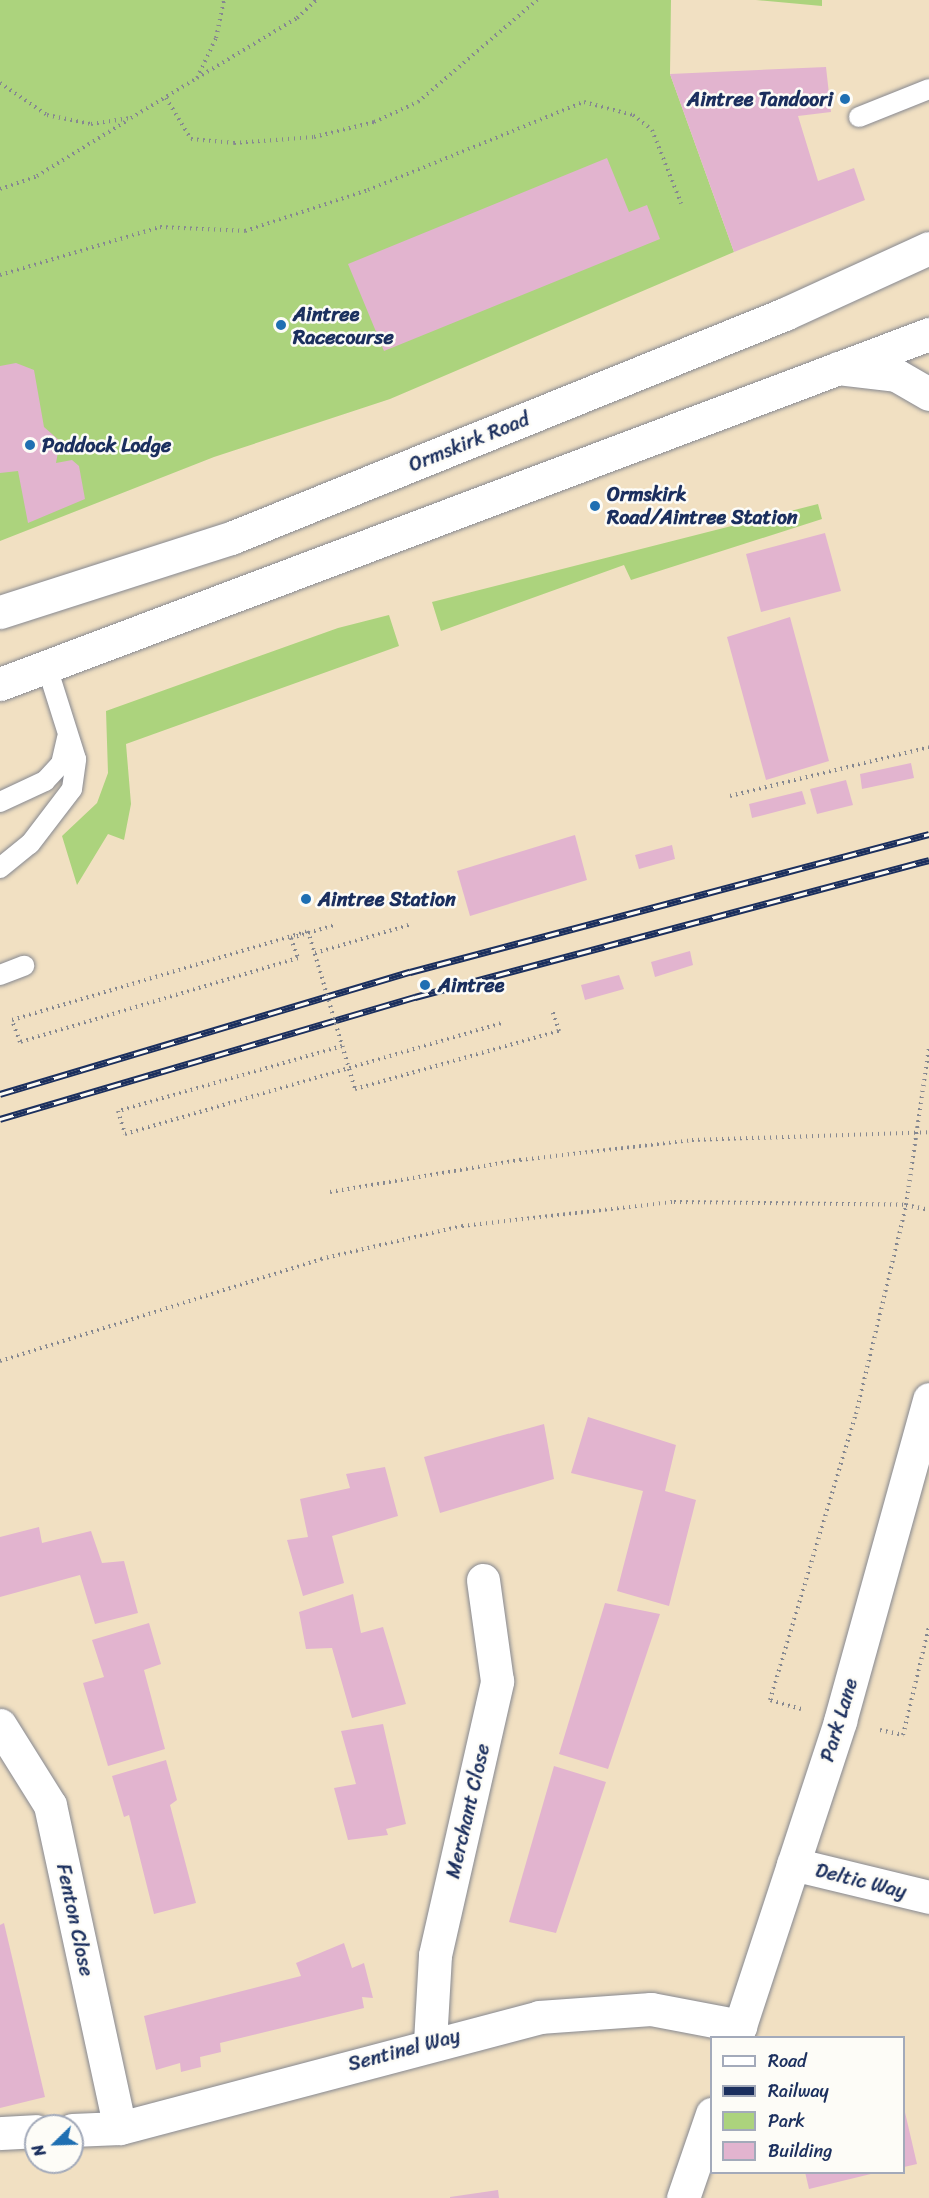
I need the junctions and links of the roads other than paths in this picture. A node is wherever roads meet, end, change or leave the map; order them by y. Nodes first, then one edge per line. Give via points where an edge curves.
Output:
1 (929, 89) edge
2 (859, 117) dead end
3 (929, 248) edge
4 (929, 333) edge
5 (838, 368) junction
6 (929, 394) edge
7 (0, 612) edge
8 (47, 667) junction
9 (0, 684) edge
10 (67, 724) junction
11 (0, 802) edge
12 (0, 868) edge
13 (24, 966) dead end
14 (0, 975) edge
15 (929, 1399) edge
16 (483, 1580) dead end
17 (0, 1725) edge
18 (793, 1864) junction
19 (929, 1897) edge
20 (738, 2032) edge
21 (430, 2042) junction
22 (710, 2117) edge
23 (120, 2128) junction
24 (84, 2130) edge
25 (24, 2132) edge
26 (0, 2133) edge
27 (683, 2198) edge

1 - 2 lane
3 - 7 main road, Ormskirk Road via 785,314 231,538
4 - 5 main road
5 - 6 main road via 896,375
5 - 8 main road
8 - 9 main road
8 - 10 lane
10 - 11 lane via 62,764 45,781
10 - 12 lane via 76,759 72,789 30,844
13 - 14 lane
15 - 18 main road, Park Lane via 840,1720
16 - 21 main road, Merchant Close via 497,1681 435,1955
17 - 23 main road, Fenton Close via 51,1805
18 - 19 main road, Deltic Way
18 - 20 main road, Park Lane
20 - 21 main road, Sentinel Way via 651,2009 609,2009 538,2017
21 - 23 main road, Sentinel Way
22 - 27 main road
23 - 24 main road, Sentinel Way
25 - 26 main road

